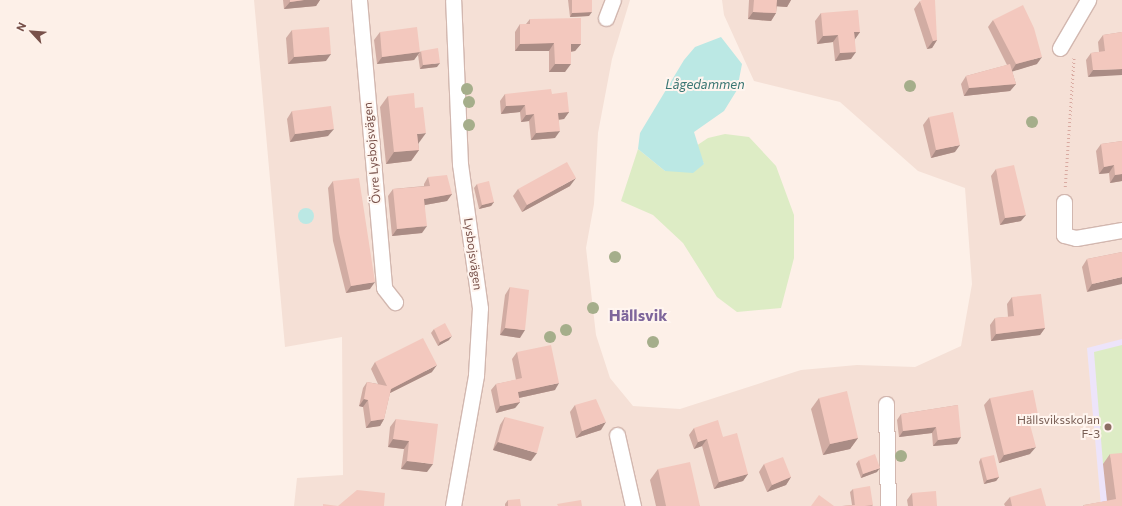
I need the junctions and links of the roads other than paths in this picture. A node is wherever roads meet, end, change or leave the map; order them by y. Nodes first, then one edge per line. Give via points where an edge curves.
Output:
1 (359, 0) edge
2 (453, 0) edge
3 (613, 0) edge
4 (1088, 0) edge
5 (606, 18) dead end
6 (1068, 48) road end
7 (1064, 202) road end
8 (1122, 230) edge
9 (395, 302) dead end
10 (886, 404) dead end
11 (617, 435) dead end
12 (453, 506) edge
13 (633, 506) edge
14 (888, 506) edge

1 - 9 street, Övre Lysbojsvägen via 384,288
2 - 12 street, Lysbojsvägen via 460,164 480,308 476,376
3 - 5 street
4 - 6 street
7 - 8 street via 1064,235 1076,238
10 - 14 street
11 - 13 street

